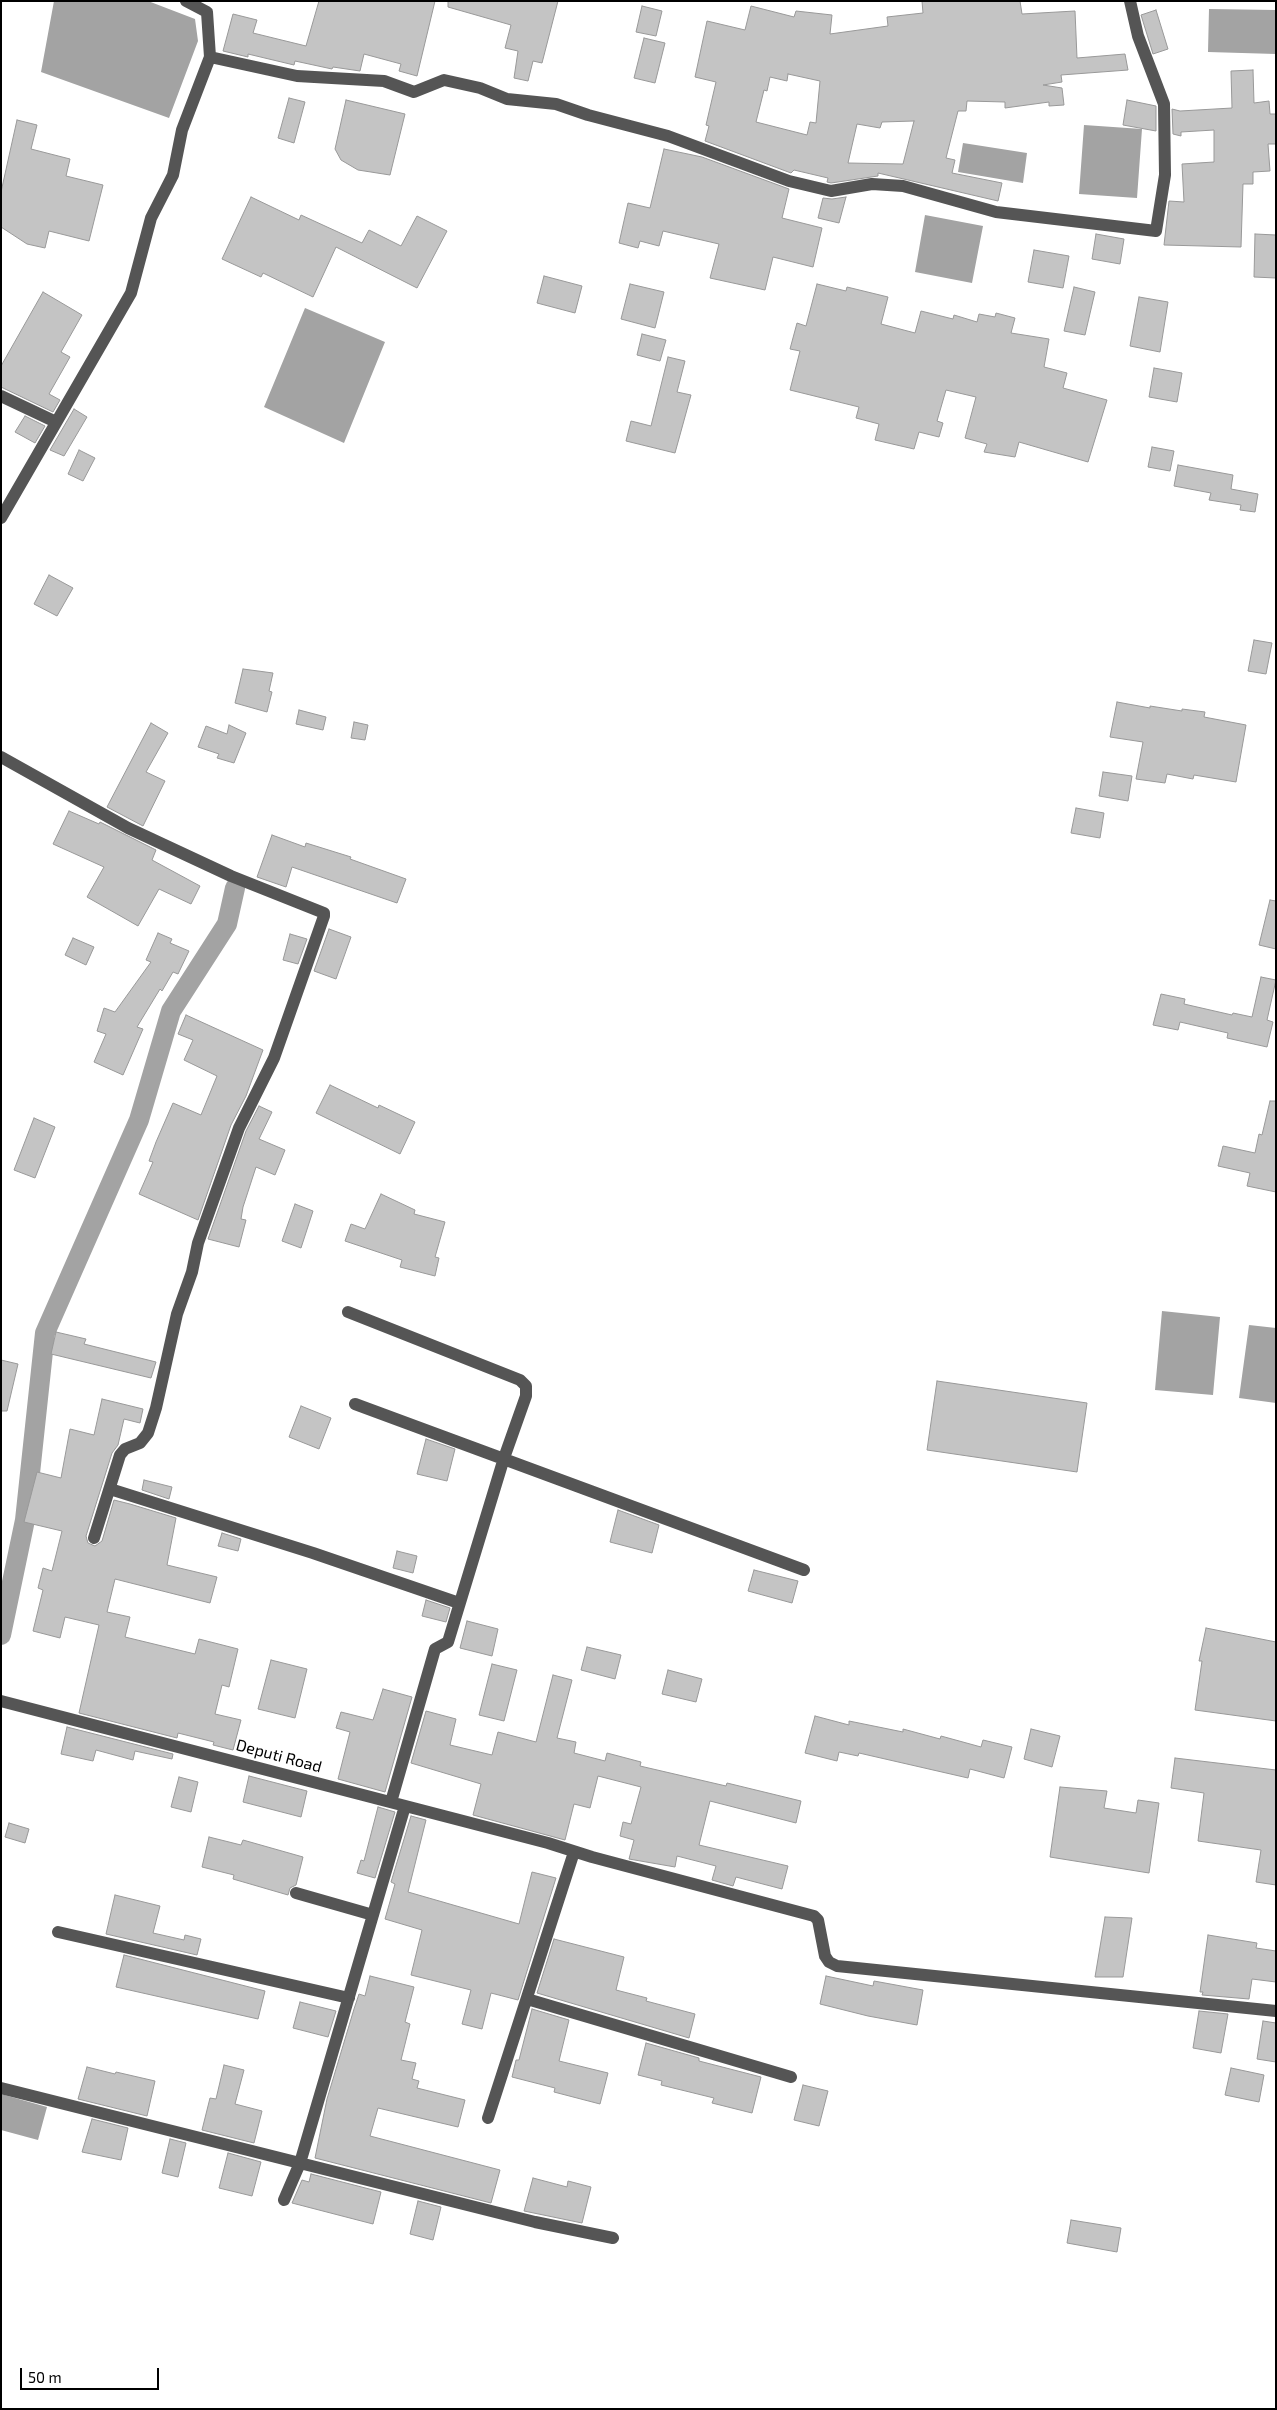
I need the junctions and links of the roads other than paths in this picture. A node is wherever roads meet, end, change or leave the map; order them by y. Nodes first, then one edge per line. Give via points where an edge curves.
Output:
1 (186, 1) edge
2 (1130, 1) edge
3 (210, 57) junction
4 (1, 396) edge
5 (56, 422) junction
6 (1, 518) edge
7 (1, 757) edge
8 (348, 1312) dead end
9 (355, 1404) dead end
10 (504, 1458) junction
11 (110, 1488) junction
12 (94, 1538) dead end
13 (804, 1570) dead end
14 (459, 1603) junction
15 (1, 1701) edge
16 (391, 1802) junction
17 (405, 1806) junction
18 (574, 1852) junction
19 (296, 1893) dead end
20 (373, 1915) junction
21 (58, 1932) dead end
22 (348, 1998) junction
23 (527, 1998) junction
24 (1276, 2011) edge
25 (791, 2077) dead end
26 (1, 2088) edge
27 (488, 2118) dead end
28 (300, 2163) junction
29 (284, 2200) dead end
30 (613, 2238) dead end

1 - 3 street via 207,12
2 - 3 street via 1138,36 1164,104 1165,175 1156,231 996,212 903,186 872,184 831,192 789,181 668,136 556,104 507,100 480,88 444,80 414,92 384,82 297,76
3 - 5 street via 182,130 173,175 151,218 131,293
4 - 5 street
5 - 6 street
7 - 11 street via 128,828 231,876 324,913 274,1058 239,1128 198,1244 148,1433 140,1443 125,1449 120,1455
8 - 10 street via 520,1380 526,1386 526,1396
9 - 10 street
10 - 13 street
10 - 14 street
11 - 12 street
11 - 14 street
14 - 16 street via 448,1642 435,1650
15 - 16 street, Deputi Road
16 - 17 street, Deputi Road
17 - 18 street, Deputi Road
17 - 20 street
18 - 23 street
18 - 24 street, Deputi Road via 814,1916 818,1920 825,1956 837,1966
19 - 20 street
20 - 22 street
21 - 22 street
22 - 28 street
23 - 25 street
23 - 27 street
26 - 28 street
28 - 29 street
28 - 30 street via 535,2222

